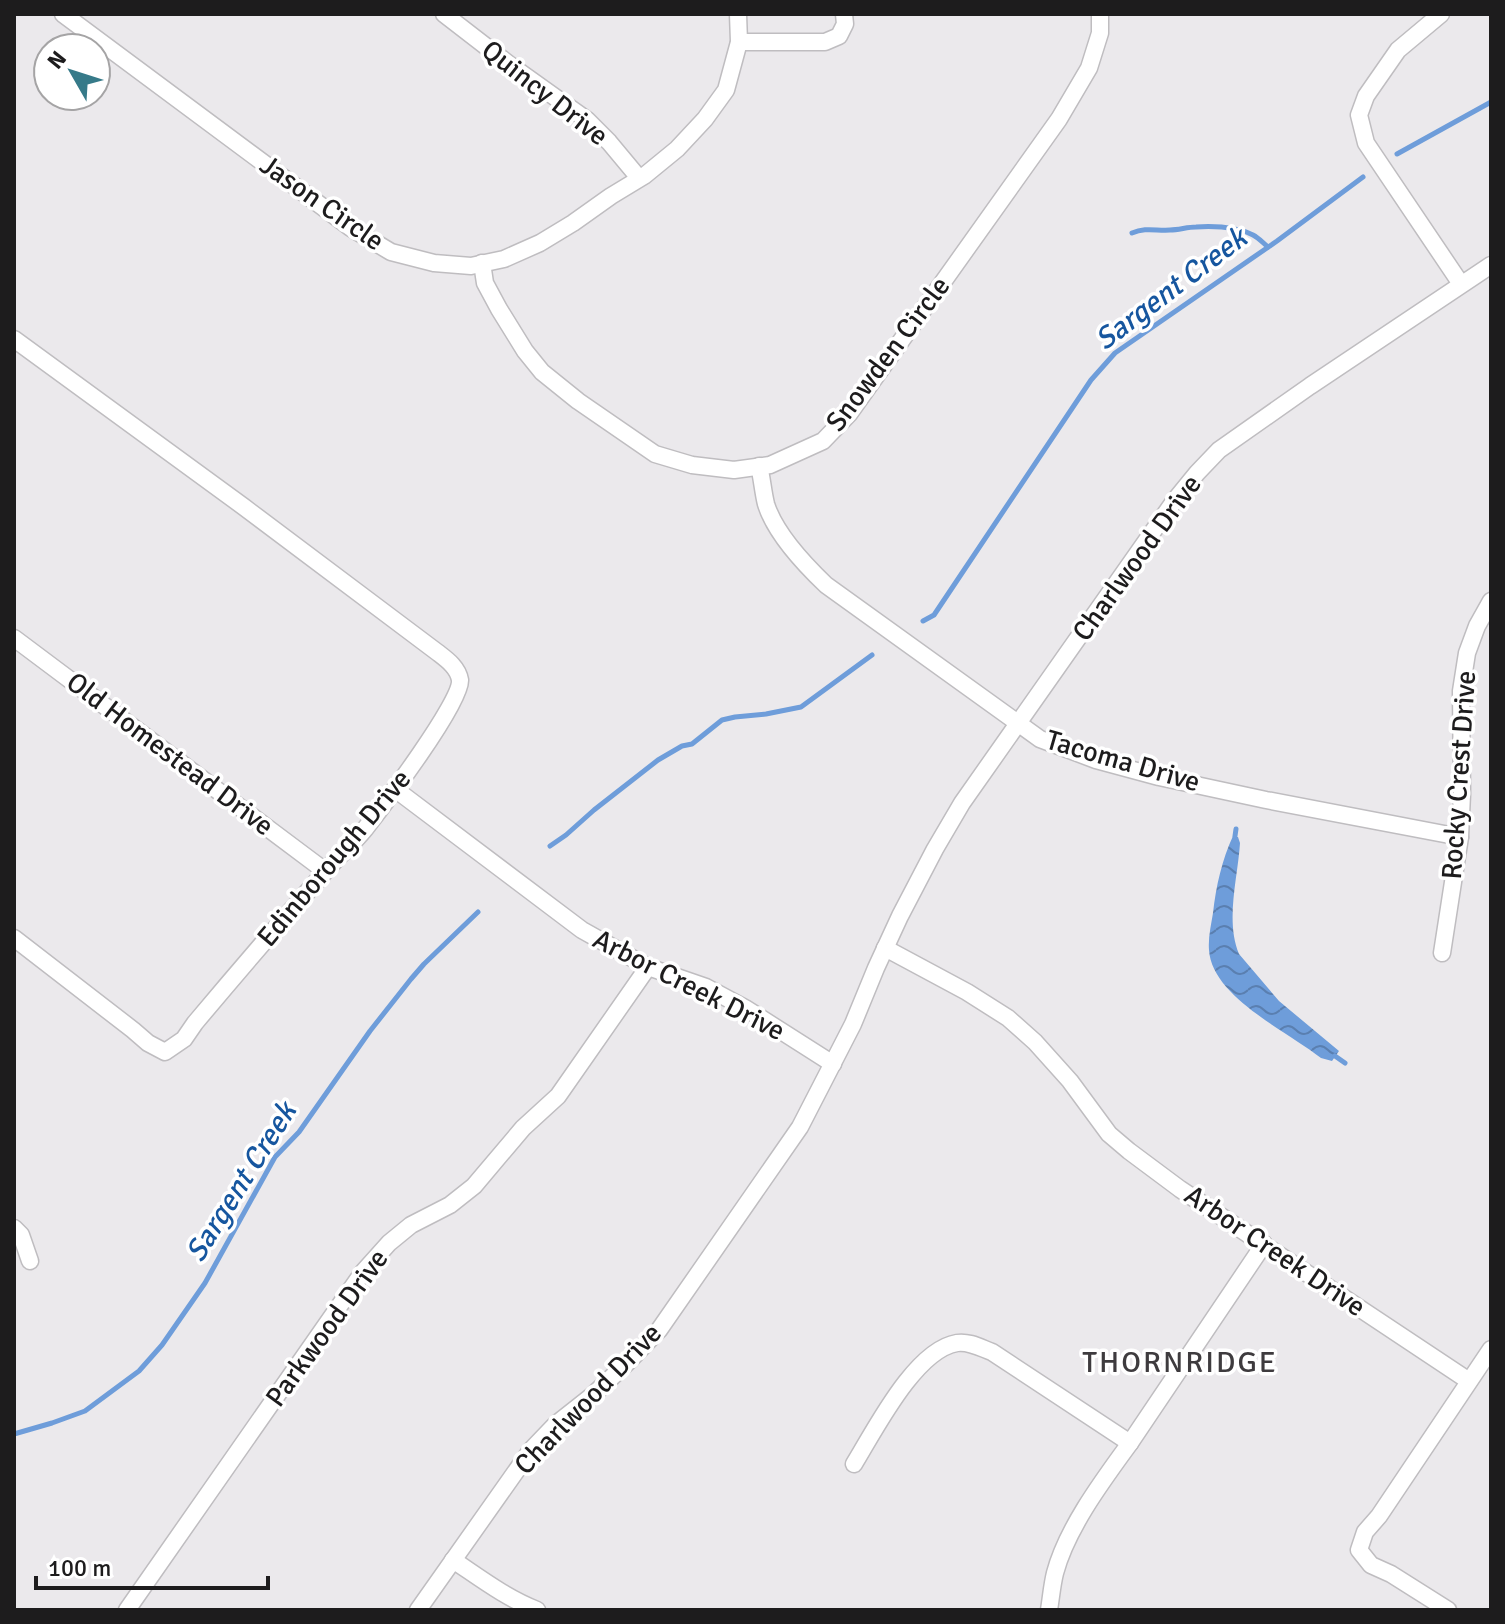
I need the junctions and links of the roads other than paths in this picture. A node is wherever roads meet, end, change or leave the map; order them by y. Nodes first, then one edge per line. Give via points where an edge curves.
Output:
1 (63, 14) edge
2 (444, 14) edge
3 (738, 14) edge
4 (844, 14) edge
5 (1100, 14) edge
6 (1441, 14) edge
7 (739, 42) junction
8 (639, 178) junction
9 (482, 263) junction
10 (1491, 265) edge
11 (1461, 284) junction
12 (14, 339) edge
13 (759, 466) junction
14 (1491, 601) edge
15 (14, 638) edge
16 (1018, 724) junction
17 (395, 789) junction
18 (1460, 837) junction
19 (325, 871) junction
20 (16, 943) edge
21 (885, 948) junction
22 (1442, 953) dead end
23 (648, 967) junction
24 (833, 1064) junction
25 (14, 1228) edge
26 (1264, 1244) junction
27 (30, 1261) dead end
28 (1491, 1349) edge
29 (1469, 1381) junction
30 (1130, 1443) junction
31 (854, 1464) dead end
32 (453, 1560) junction
33 (127, 1610) edge
34 (418, 1610) edge
35 (537, 1610) edge
36 (1049, 1610) edge
37 (1448, 1610) edge

1 - 9 street, Jason Circle via 351,228 391,252 434,263
2 - 8 street, Quincy Drive via 587,120
3 - 7 street, Jason Circle
4 - 7 street via 839,36 825,42
5 - 13 street, Snowden Circle via 1089,68 1059,119 849,414 823,441
6 - 11 street via 1398,50 1359,115 1366,143
7 - 8 street, Jason Circle via 726,90 705,119
8 - 9 street, Jason Circle via 540,243
9 - 13 street, Snowden Circle via 485,283 525,351 578,401 655,454 734,470
10 - 11 street, Charlwood Drive
11 - 16 street, Charlwood Drive via 1219,450 1175,500
12 - 17 street, Edinborough Drive via 452,664 460,680 456,696
13 - 16 street, Tacoma Drive via 766,505 801,561 826,585
14 - 18 street, Rocky Crest Drive via 1467,653 1461,691
15 - 19 street, Old Homestead Drive
16 - 18 street, Tacoma Drive via 1040,739 1159,777
16 - 21 street, Charlwood Drive via 962,803
17 - 19 street, Edinborough Drive
17 - 23 street, Arbor Creek Drive via 582,930
18 - 22 street, Rocky Crest Drive
19 - 20 street, Edinborough Drive via 184,1039 165,1052
21 - 24 street
21 - 26 street, Arbor Creek Drive via 1008,1018 1070,1081 1109,1134
23 - 24 street, Arbor Creek Drive via 706,987
23 - 33 street, Parkwood Drive via 558,1096 474,1186 411,1225 363,1272
24 - 32 street, Charlwood Drive via 800,1127 659,1330 531,1450
25 - 27 street
26 - 29 street, Arbor Creek Drive
26 - 30 street
28 - 29 street
29 - 37 street via 1365,1532 1359,1550 1371,1565
30 - 31 street via 992,1352 960,1342 943,1347 917,1368
30 - 36 street via 1068,1542 1055,1573
32 - 34 street, Charlwood Drive
32 - 35 street

